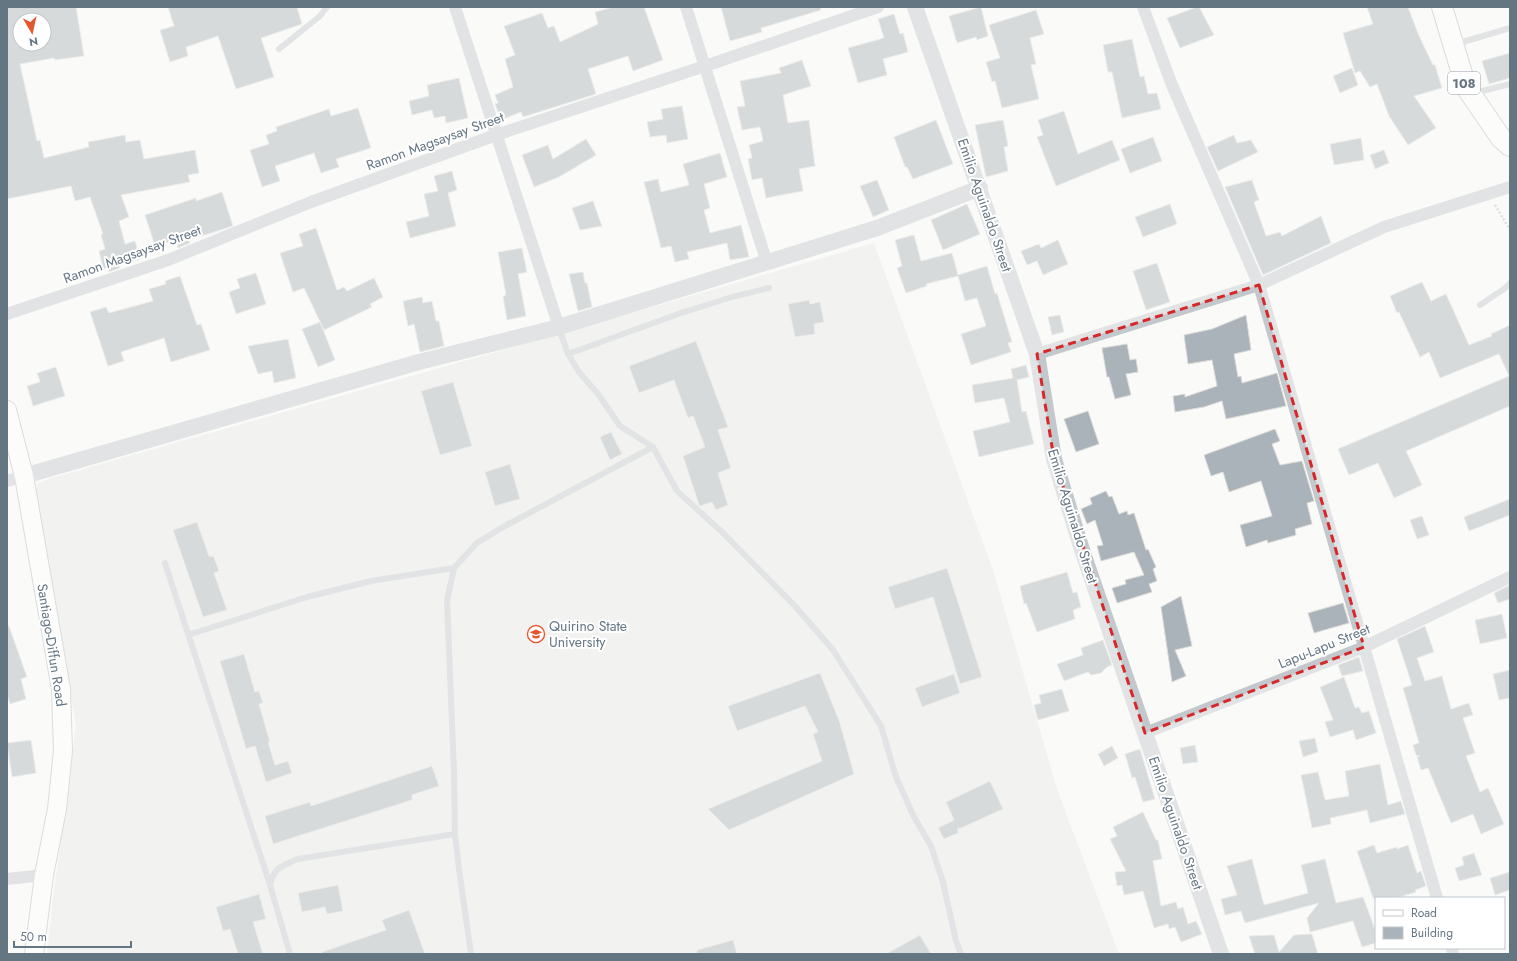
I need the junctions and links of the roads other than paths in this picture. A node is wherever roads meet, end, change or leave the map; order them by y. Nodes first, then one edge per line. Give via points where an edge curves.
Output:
1 (327, 7) edge
2 (455, 7) edge
3 (686, 7) edge
4 (878, 7) edge
5 (916, 7) edge
6 (1143, 7) edge
7 (1442, 7) edge
8 (1510, 28) edge
9 (1453, 44) junction
10 (279, 49) dead end
11 (705, 66) junction
12 (1510, 84) edge
13 (1471, 94) junction
14 (496, 134) junction
15 (1510, 146) edge
16 (1510, 187) edge
17 (980, 188) junction
18 (767, 262) junction
19 (1510, 283) edge
20 (1259, 285) junction
21 (769, 288) dead end
22 (1480, 305) dead end
23 (7, 314) edge
24 (559, 327) junction
25 (568, 354) junction
26 (1037, 354) junction
27 (7, 410) edge
28 (653, 446) junction
29 (16, 479) edge
30 (165, 564) dead end
31 (454, 568) junction
32 (1510, 577) edge
33 (188, 635) junction
34 (1364, 647) junction
35 (1145, 733) junction
36 (455, 834) junction
37 (44, 875) junction
38 (7, 879) edge
39 (270, 885) junction
40 (1437, 897) edge
41 (34, 954) edge
42 (290, 954) edge
43 (471, 954) edge
44 (961, 954) edge
45 (1221, 954) edge

1 - 10 lane via 320,16
2 - 14 street
3 - 11 street
4 - 11 street, Ramon Magsaysay Street
5 - 17 street, Emilio Aguinaldo Street
6 - 20 street via 1172,85
7 - 9 main road, 108
8 - 9 lane
9 - 13 main road, 108 via 1466,87
11 - 14 street, Ramon Magsaysay Street
11 - 18 street
12 - 13 lane
13 - 15 main road, 108 via 1500,138
14 - 23 street, Ramon Magsaysay Street via 311,202 168,260
14 - 24 street
16 - 20 street via 1384,227
17 - 18 street via 877,228
17 - 26 street, Emilio Aguinaldo Street
18 - 24 street
19 - 22 lane
20 - 26 street
20 - 34 street
21 - 25 lane via 681,313
24 - 25 lane
24 - 29 street via 420,362
25 - 28 lane via 620,426
26 - 35 street, Emilio Aguinaldo Street via 1054,459 1083,553
27 - 29 main road, Santiago-Diffun Road
28 - 31 lane via 503,527 477,543
28 - 44 lane via 677,491 722,532 795,606 833,650 881,726 896,777 914,817 931,846 944,882
29 - 37 main road, Santiago-Diffun Road via 61,689 64,751 57,809
30 - 33 lane
31 - 33 lane via 371,581 315,595
31 - 36 lane via 447,600
32 - 34 street, Lapu-Lapu Street
33 - 39 lane
34 - 35 street, Lapu-Lapu Street
34 - 40 street
35 - 45 street, Emilio Aguinaldo Street
36 - 39 lane via 298,859 272,873
36 - 43 lane
37 - 38 street
37 - 41 main road, Santiago-Diffun Road
39 - 42 lane

